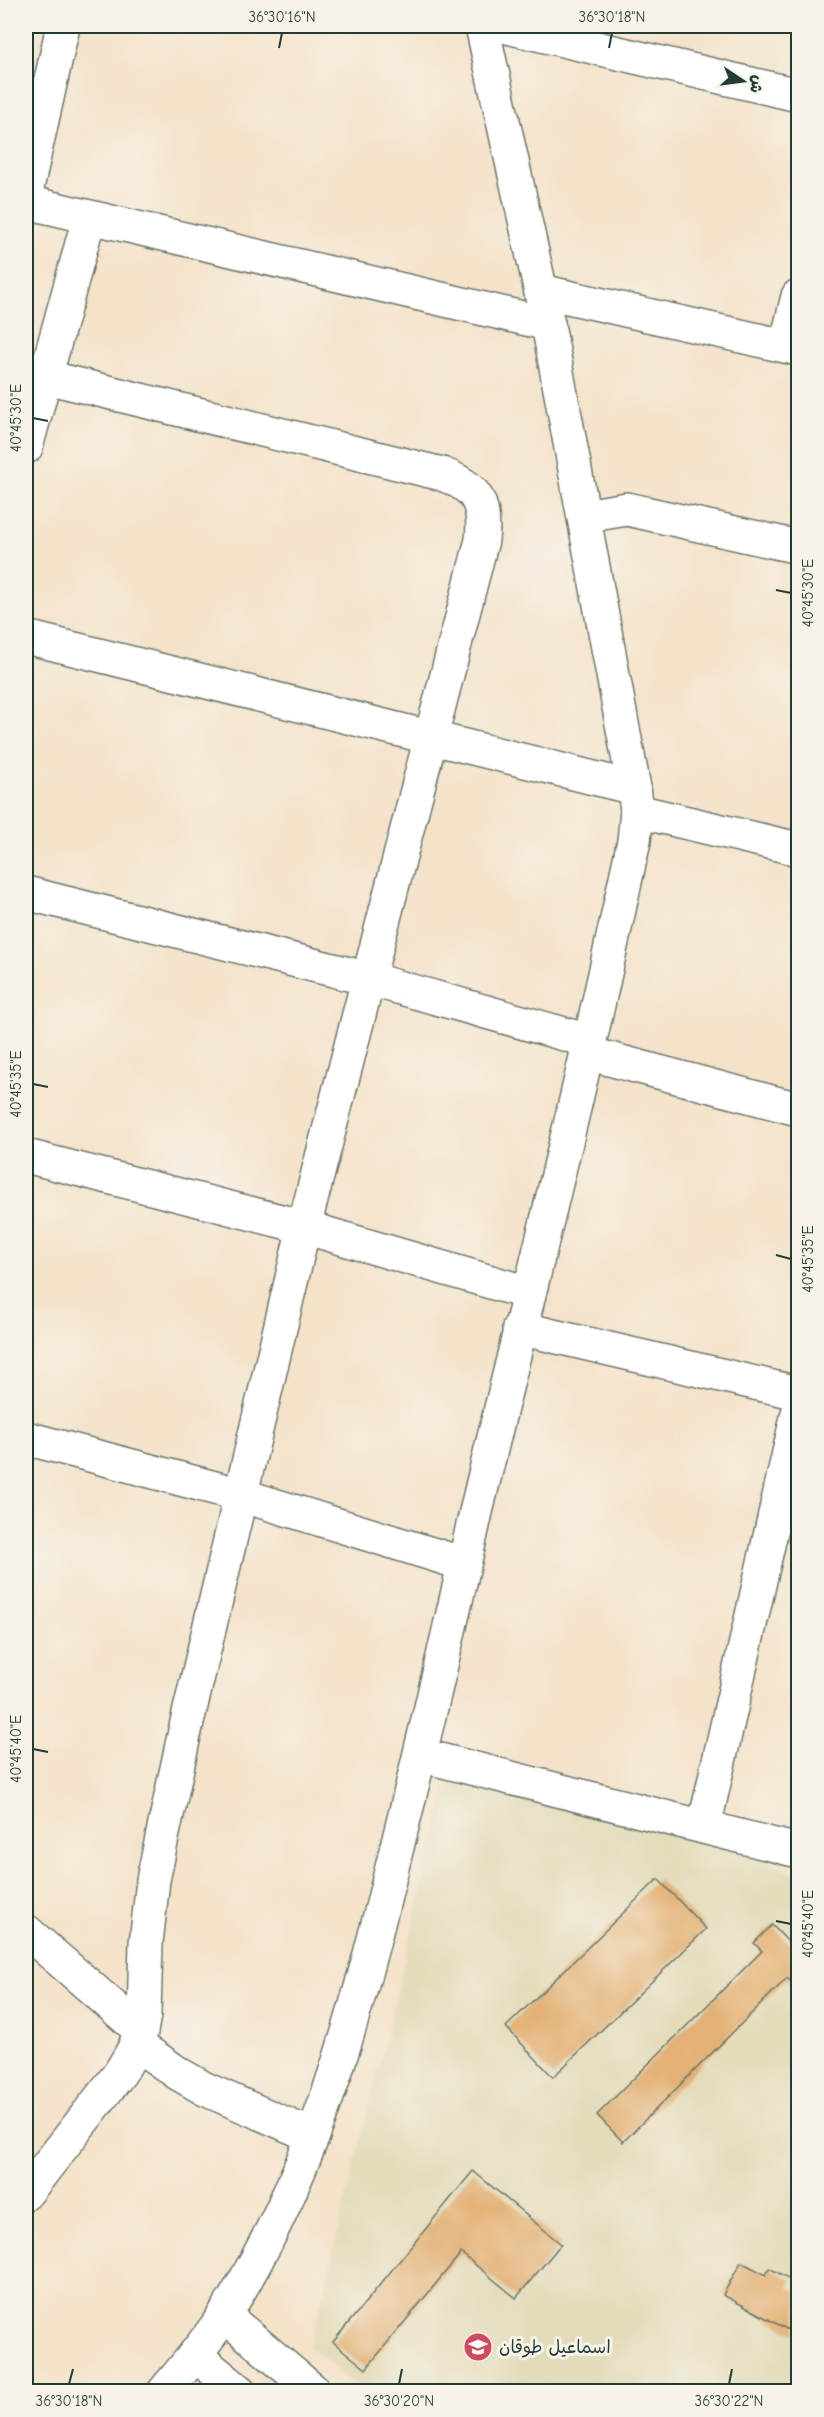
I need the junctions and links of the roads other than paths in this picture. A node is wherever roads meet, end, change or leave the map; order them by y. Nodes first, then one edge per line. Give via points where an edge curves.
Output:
1 (63, 26) edge
2 (482, 26) edge
3 (503, 26) edge
4 (798, 95) edge
5 (26, 192) edge
6 (26, 202) edge
7 (89, 218) junction
8 (541, 291) junction
9 (798, 296) edge
10 (548, 324) junction
11 (792, 348) edge
12 (35, 375) edge
13 (26, 447) edge
14 (584, 516) junction
15 (798, 547) edge
16 (26, 637) edge
17 (430, 736) junction
18 (635, 799) junction
19 (798, 849) edge
20 (26, 893) edge
21 (369, 979) junction
22 (588, 1047) junction
23 (798, 1108) edge
24 (26, 1156) edge
25 (304, 1227) junction
26 (528, 1293) junction
27 (519, 1328) junction
28 (798, 1393) edge
29 (798, 1413) edge
30 (26, 1438) edge
31 (241, 1495) junction
32 (464, 1564) junction
33 (420, 1755) junction
34 (704, 1827) junction
35 (798, 1851) edge
36 (26, 1931) edge
37 (138, 2038) junction
38 (313, 2136) junction
39 (26, 2193) edge
40 (224, 2315) junction
41 (195, 2355) junction
42 (164, 2391) edge
43 (240, 2391) edge
44 (315, 2391) edge

1 - 5 street
2 - 8 street
3 - 4 street
6 - 7 street
7 - 10 street
7 - 12 street
8 - 10 street
8 - 11 street
9 - 11 street
10 - 14 street
12 - 13 street
12 - 17 street via 442,474 472,490 484,522 482,540
14 - 15 street via 627,509
14 - 18 street
16 - 17 street
17 - 18 street
17 - 21 street
18 - 19 street
18 - 22 street via 634,841
20 - 21 street
21 - 22 street
21 - 25 street
22 - 23 street
22 - 26 street
24 - 25 street
25 - 26 street
25 - 31 street
26 - 27 street
27 - 28 street
27 - 32 street
29 - 34 street
30 - 31 street
31 - 32 street
31 - 37 street via 153,1880 144,2015
32 - 33 street
33 - 34 street
33 - 38 street via 380,1916
34 - 35 street
36 - 37 street
37 - 38 street via 179,2074
37 - 39 street via 113,2083
38 - 40 street via 285,2204
40 - 41 street
40 - 44 street
41 - 42 street
41 - 43 street

